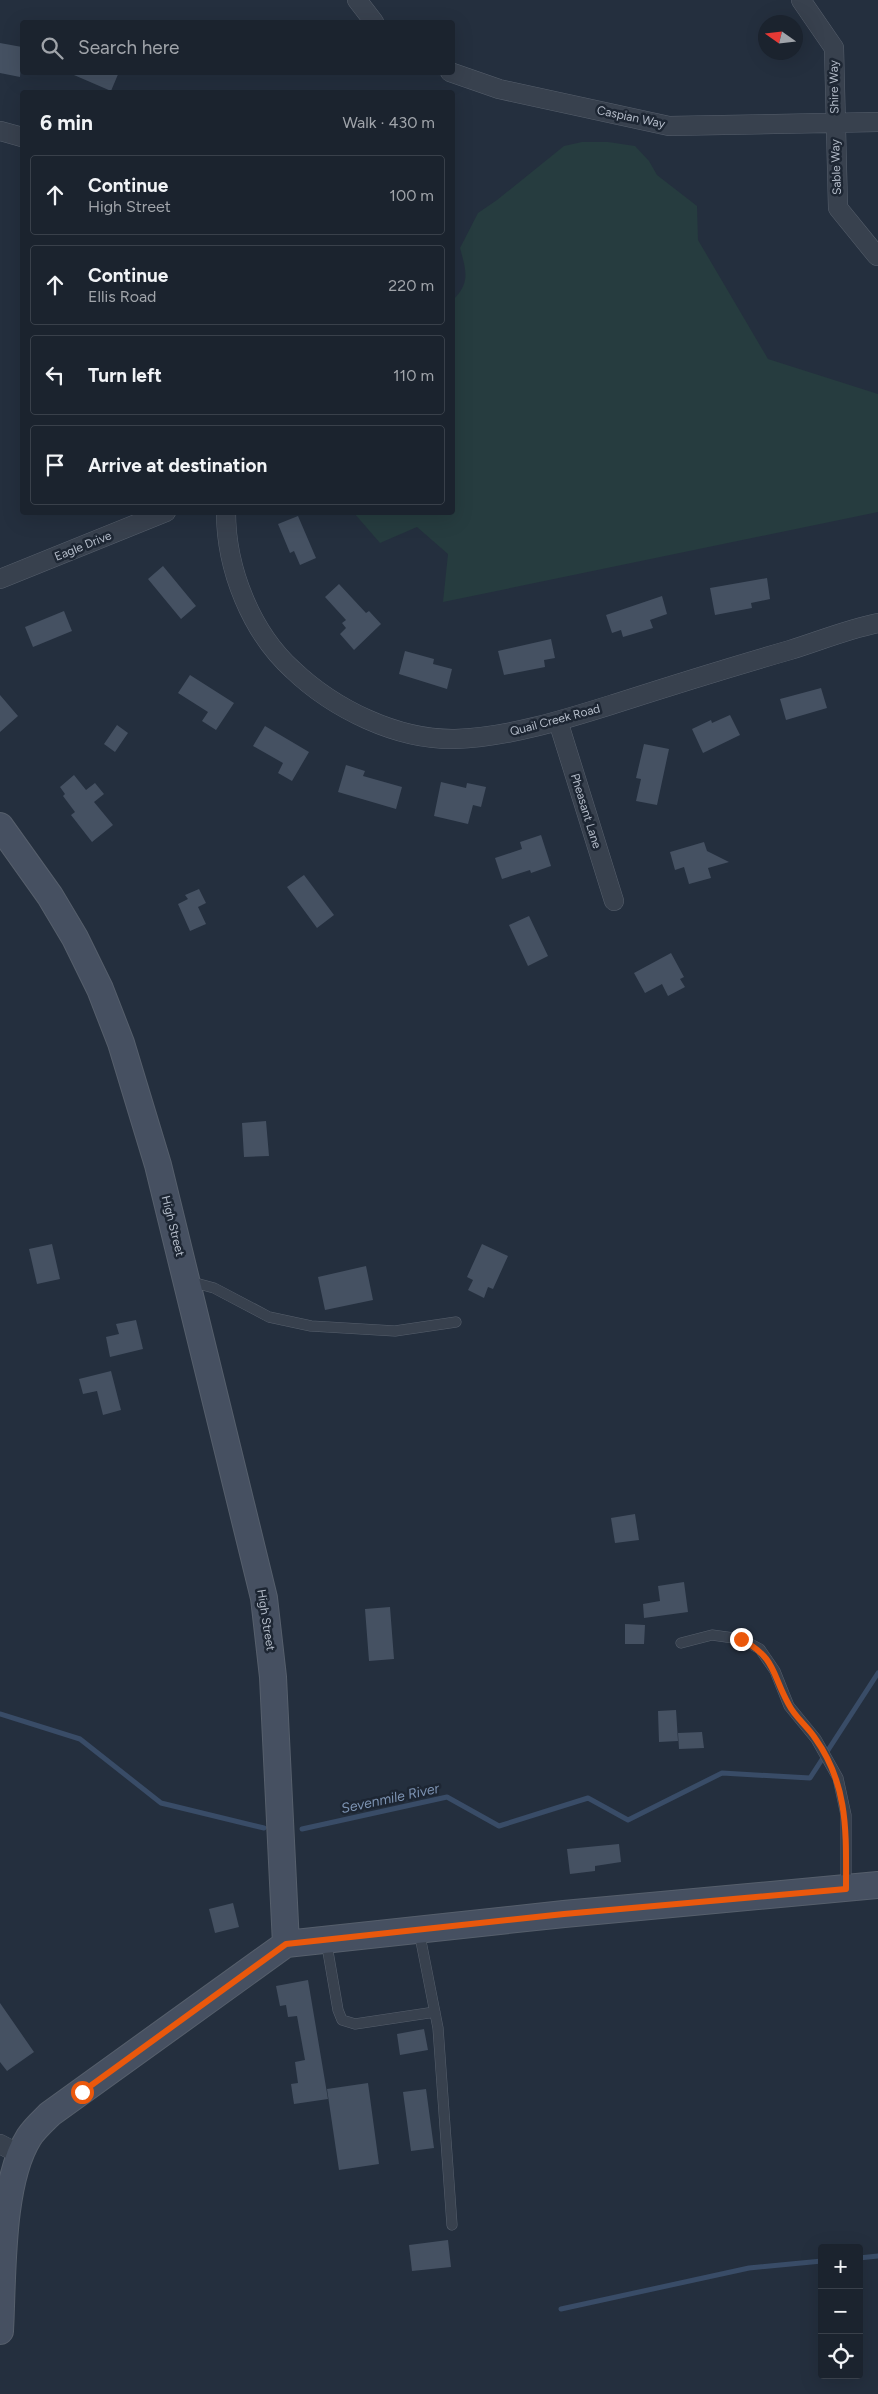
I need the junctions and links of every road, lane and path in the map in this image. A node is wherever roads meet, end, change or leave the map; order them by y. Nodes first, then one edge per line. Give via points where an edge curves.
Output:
1 (357, 0) edge
2 (802, 0) edge
3 (372, 20) edge
4 (455, 74) edge
5 (878, 122) edge
6 (835, 123) junction
7 (0, 131) edge
8 (20, 136) edge
9 (877, 256) edge
10 (159, 515) edge
11 (226, 515) edge
12 (0, 579) edge
13 (878, 623) edge
14 (558, 721) junction
15 (0, 826) edge
16 (614, 901) dead end
17 (187, 1281) junction
18 (456, 1322) dead end
19 (681, 1643) dead end
20 (878, 1885) edge
21 (846, 1889) junction
22 (419, 1930) junction
23 (325, 1939) junction
24 (286, 1944) junction
25 (435, 2012) junction
26 (11, 2150) edge
27 (452, 2225) dead end
28 (0, 2331) edge

1 - 3 street
2 - 6 street, Shire Way via 834,48
4 - 6 street, Caspian Way via 499,89 668,126
5 - 6 street, Caspian Way
6 - 9 street, Sable Way via 838,208
7 - 8 street
10 - 12 street, Eagle Drive
11 - 14 street, Quail Creek Road via 236,574 245,602 262,635 304,681 328,698 380,724 419,736 454,739 503,734
13 - 14 street, Quail Creek Road
14 - 16 street, Pheasant Lane
15 - 17 street, High Street via 50,896 100,989 139,1096
17 - 18 lane via 214,1288 269,1317 311,1326 395,1331
17 - 24 street, High Street via 264,1598 273,1677
19 - 21 lane via 712,1635 741,1639 760,1649 775,1671 789,1706 816,1739 838,1778 846,1815
20 - 21 street
21 - 22 street
22 - 23 street
22 - 25 lane
23 - 24 street
23 - 25 lane via 342,2020 355,2024
24 - 26 street via 50,2114
25 - 27 lane
26 - 28 street

